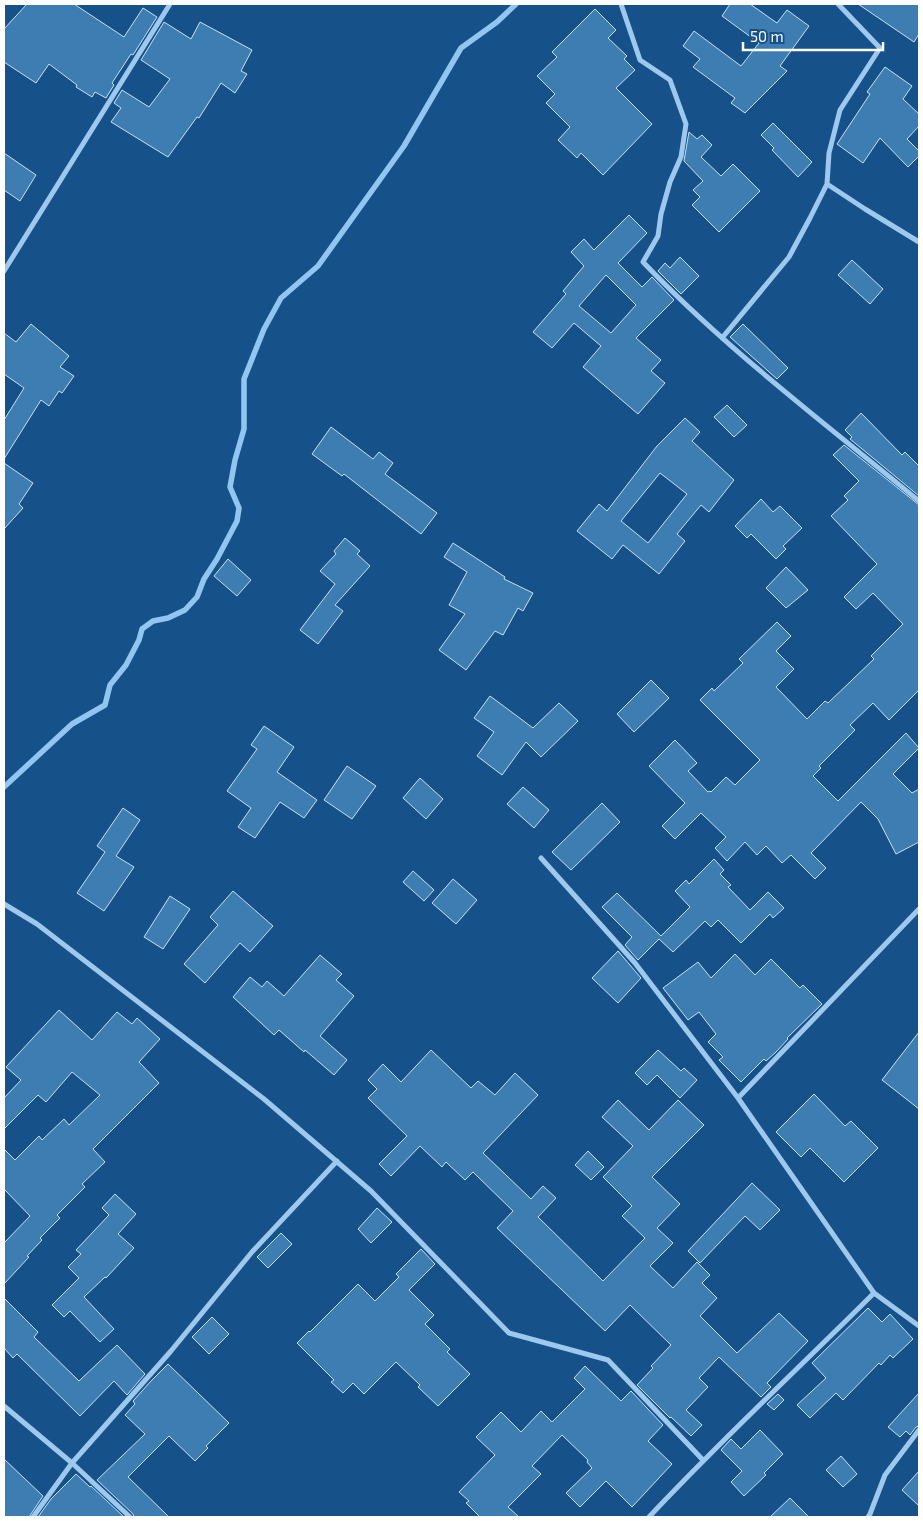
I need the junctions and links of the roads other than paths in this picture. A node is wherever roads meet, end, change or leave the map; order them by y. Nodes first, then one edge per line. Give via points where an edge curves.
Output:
1 (170, 4) edge
2 (621, 4) edge
3 (838, 4) edge
4 (827, 184) junction
5 (919, 242) edge
6 (4, 272) edge
7 (722, 338) junction
8 (919, 501) edge
9 (541, 858) dead end
10 (4, 904) edge
11 (919, 909) edge
12 (738, 1098) junction
13 (337, 1161) junction
14 (874, 1293) junction
15 (919, 1326) edge
16 (4, 1406) edge
17 (919, 1430) edge
18 (703, 1460) junction
19 (72, 1463) junction
20 (33, 1517) edge
21 (130, 1517) edge
22 (649, 1517) edge
23 (868, 1517) edge

1 - 6 street
2 - 7 street via 640,60 670,80 686,124 658,236 643,262
3 - 4 street via 880,48 840,110 829,152
4 - 5 street
4 - 7 street via 789,257
7 - 8 street
9 - 12 street via 635,962
10 - 13 street via 37,924 248,1086
11 - 12 street
12 - 14 street
13 - 18 street via 371,1191 509,1333 608,1360
13 - 19 street via 252,1252
14 - 15 street
14 - 18 street
16 - 19 street
17 - 23 street via 885,1475
18 - 22 street
19 - 20 street
19 - 21 street

